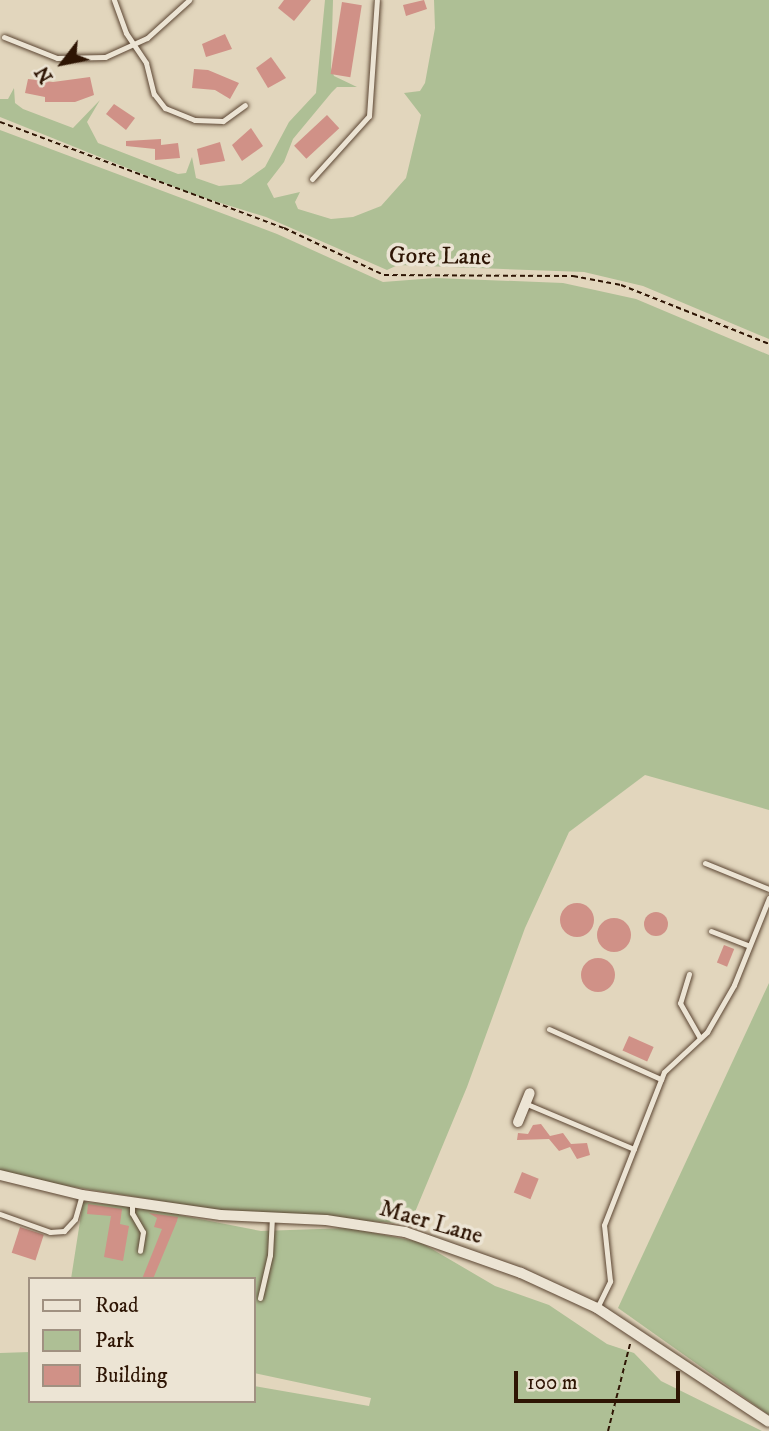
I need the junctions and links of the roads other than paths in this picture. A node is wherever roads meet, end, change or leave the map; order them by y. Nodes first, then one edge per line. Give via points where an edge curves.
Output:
1 (114, 0) edge
2 (189, 0) edge
3 (377, 0) edge
4 (4, 37) dead end
5 (135, 45) junction
6 (246, 105) dead end
7 (312, 178) dead end
8 (705, 863) dead end
9 (769, 889) edge
10 (769, 898) edge
11 (710, 931) dead end
12 (748, 945) junction
13 (689, 974) dead end
14 (549, 1029) dead end
15 (700, 1038) junction
16 (661, 1079) junction
17 (528, 1098) joint
18 (518, 1122) dead end
19 (634, 1149) junction
20 (0, 1175) edge
21 (82, 1195) junction
22 (132, 1202) junction
23 (0, 1214) edge
24 (272, 1218) junction
25 (140, 1251) dead end
26 (260, 1298) dead end
27 (597, 1308) junction
28 (769, 1422) edge

1 - 5 lane
2 - 5 lane
3 - 7 lane via 369,117
4 - 5 lane via 22,48 72,59 105,57
5 - 6 lane via 154,94 165,108 223,121
8 - 9 lane
10 - 12 lane
11 - 12 lane
12 - 15 lane via 734,985
13 - 15 lane via 680,1003
14 - 16 lane
15 - 16 lane
16 - 19 lane
17 - 18 street
17 - 19 lane
19 - 27 lane via 604,1225 610,1282
20 - 21 street, Maer Lane
21 - 22 street, Maer Lane
21 - 23 lane via 75,1219 64,1231 50,1232
22 - 24 street, Maer Lane
22 - 25 lane via 132,1213 143,1232
24 - 26 lane via 270,1255
24 - 27 street, Maer Lane via 405,1232 521,1273
27 - 28 street, Maer Lane

